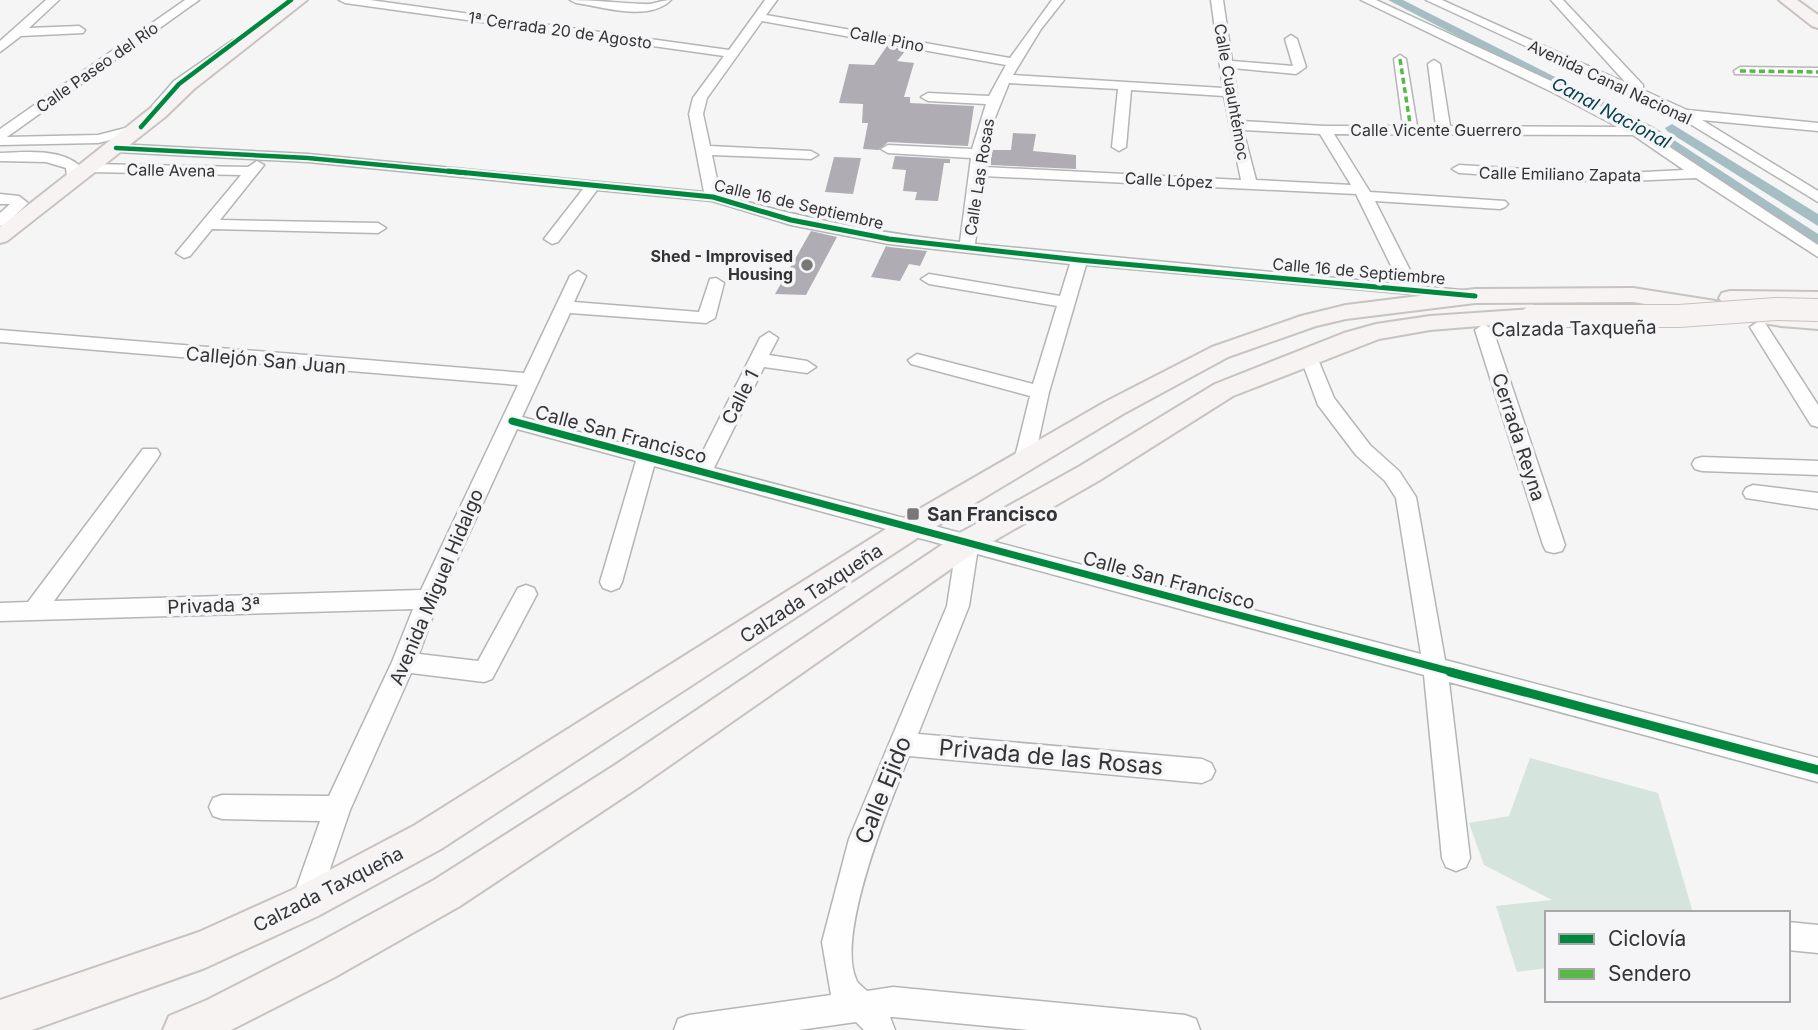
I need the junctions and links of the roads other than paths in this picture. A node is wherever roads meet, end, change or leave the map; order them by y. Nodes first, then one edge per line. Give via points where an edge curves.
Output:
1 (53, 0) edge
2 (193, 0) edge
3 (291, 0) edge
4 (299, 0) edge
5 (316, 0) edge
6 (345, 0) edge
7 (583, 0) edge
8 (665, 0) edge
9 (771, 0) edge
10 (1058, 0) edge
11 (1217, 0) edge
12 (1367, 0) edge
13 (1432, 0) edge
14 (1557, 0) edge
15 (1787, 0) edge
16 (759, 17) junction
17 (1818, 23) edge
18 (79, 30) dead end
19 (17, 32) junction
20 (1291, 39) dead end
21 (0, 48) edge
22 (733, 54) junction
23 (1401, 59) dead end
24 (1015, 63) junction
25 (1227, 64) junction
26 (1434, 64) dead end
27 (1740, 71) dead end
28 (1818, 72) edge
29 (1007, 79) junction
30 (1125, 88) junction
31 (1230, 92) junction
32 (1644, 95) junction
33 (928, 97) dead end
34 (993, 100) junction
35 (159, 113) junction
36 (1682, 113) junction
37 (1235, 125) junction
38 (141, 127) junction
39 (1818, 127) edge
40 (1324, 130) junction
41 (1411, 130) junction
42 (1444, 131) junction
43 (1636, 131) junction
44 (0, 135) edge
45 (0, 141) edge
46 (1119, 147) dead end
47 (116, 148) junction
48 (888, 149) dead end
49 (704, 150) junction
50 (979, 154) junction
51 (265, 155) junction
52 (811, 155) dead end
53 (0, 157) edge
54 (90, 168) junction
55 (1460, 169) dead end
56 (252, 171) junction
57 (978, 171) junction
58 (1702, 173) junction
59 (73, 181) junction
60 (1249, 184) junction
61 (593, 186) junction
62 (1362, 193) junction
63 (713, 197) junction
64 (1818, 197) edge
65 (0, 199) edge
66 (1500, 204) dead end
67 (0, 221) edge
68 (207, 225) junction
69 (378, 228) dead end
70 (0, 237) edge
71 (552, 239) dead end
72 (967, 247) junction
73 (1818, 252) edge
74 (184, 253) dead end
75 (1079, 260) junction
76 (578, 276) dead end
77 (929, 279) dead end
78 (716, 283) dead end
79 (1411, 290) junction
80 (1475, 296) junction
81 (1658, 298) junction
82 (1818, 299) edge
83 (1066, 302) junction
84 (564, 307) junction
85 (1818, 310) edge
86 (1818, 322) edge
87 (1770, 323) junction
88 (1483, 330) junction
89 (1818, 331) edge
90 (0, 336) edge
91 (769, 338) dead end
92 (1320, 352) junction
93 (760, 360) junction
94 (917, 360) dead end
95 (807, 367) dead end
96 (532, 380) junction
97 (1041, 392) junction
98 (1098, 417) junction
99 (1818, 420) edge
100 (512, 421) junction
101 (1132, 445) junction
102 (1050, 446) junction
103 (150, 454) dead end
104 (647, 457) junction
105 (1024, 461) junction
106 (1702, 464) dead end
107 (1818, 468) edge
108 (702, 472) junction
109 (1090, 473) junction
110 (1753, 493) dead end
111 (1818, 501) edge
112 (912, 527) junction
113 (968, 542) junction
114 (1553, 545) dead end
115 (611, 582) dead end
116 (526, 594) dead end
117 (428, 599) junction
118 (35, 611) junction
119 (0, 612) edge
120 (404, 663) junction
121 (1435, 667) junction
122 (901, 744) junction
123 (1818, 770) edge
124 (1202, 771) dead end
125 (222, 807) dead end
126 (337, 809) junction
127 (1456, 858) dead end
128 (305, 904) junction
129 (1790, 936) edge
130 (1818, 939) edge
131 (872, 1019) edge
132 (0, 1020) edge
133 (219, 1022) edge
134 (183, 1030) edge
135 (689, 1030) edge
136 (1185, 1030) edge

1 - 19 street
2 - 44 street, Calle Paseo del Río
3 - 38 street via 179,84
4 - 35 main road via 188,85
5 - 35 main road via 206,86
6 - 22 street, 1ª Cerrada 20 de Agosto
7 - 8 street via 651,8
9 - 16 street
10 - 24 street, Calle Las Rosas
11 - 25 street, Calle Cuauhtémoc
12 - 43 street via 1585,102
13 - 32 street, Avenida Canal Nacional
14 - 32 street
15 - 17 main road
16 - 22 street
16 - 24 street, Calle Pino
18 - 19 street
19 - 21 street
20 - 25 street via 1300,67 1296,70
22 - 49 street via 700,98 696,114
23 - 41 street
24 - 29 street, Calle Las Rosas
25 - 31 street, Calle Cuauhtémoc
26 - 42 street
27 - 28 street
29 - 30 street
29 - 34 street, Calle Las Rosas
30 - 31 street
30 - 46 street
31 - 37 street, Calle Cuauhtémoc
32 - 36 street, Avenida Canal Nacional
33 - 34 street
34 - 50 street, Calle Las Rosas
35 - 38 main road
36 - 39 street
36 - 64 street, Avenida Canal Nacional
37 - 40 street, Calle Vicente Guerrero
37 - 60 street, Calle Cuauhtémoc
38 - 45 street via 98,139
38 - 47 main road
40 - 41 street, Calle Vicente Guerrero
40 - 62 street
41 - 42 street, Calle Vicente Guerrero
42 - 43 street, Calle Vicente Guerrero
43 - 58 street
47 - 51 street, Calle 16 de Septiembre
47 - 54 main road
48 - 50 street
49 - 52 street
49 - 63 street
50 - 57 street, Calle Las Rosas
51 - 56 street
51 - 61 street, Calle 16 de Septiembre
53 - 59 street via 62,160 73,166
54 - 56 street, Calle Avena
54 - 59 main road
55 - 58 street, Calle Emiliano Zapata via 1606,178
56 - 68 street
57 - 60 street, Calle López
57 - 72 street, Calle Las Rosas
58 - 73 street
59 - 70 main road
60 - 62 street, Calle López
61 - 63 street, Calle 16 de Septiembre
61 - 71 street
62 - 66 street, Calle López
62 - 79 street
63 - 72 street, Calle 16 de Septiembre via 840,231
65 - 67 street via 20,203
68 - 69 street
68 - 74 street
72 - 75 street, Calle 16 de Septiembre
75 - 79 street, Calle 16 de Septiembre
75 - 83 street
76 - 84 street, Avenida Miguel Hidalgo
77 - 83 street
78 - 84 street via 706,318
79 - 80 street, Calle 16 de Septiembre
80 - 81 main road, Calzada Taxqueña via 1587,293
80 - 98 main road, Calzada Taxqueña via 1382,305 1309,321 1220,352
81 - 82 main road, Calzada Taxqueña
81 - 87 main road, Calzada Taxqueña
83 - 97 street
84 - 96 street, Avenida Miguel Hidalgo
85 - 92 main road, Calzada Taxqueña, bridge via 1533,316 1406,327 1346,340
86 - 87 main road, Calzada Taxqueña
87 - 88 main road, Calzada Taxqueña
87 - 89 main road, Calzada Taxqueña
87 - 99 street
88 - 92 main road, Calzada Taxqueña
88 - 114 street, Cerrada Reyna
90 - 96 street, Callejón San Juan
91 - 93 street, Calle 1
92 - 101 main road, Calzada Taxqueña via 1224,390
92 - 121 street via 1325,400 1406,496
93 - 95 street
93 - 108 street, Calle 1
94 - 97 street
96 - 100 street, Avenida Miguel Hidalgo
97 - 105 street
98 - 101 main road via 1092,425 1098,440 1118,448
98 - 102 main road, Calzada Taxqueña
100 - 104 street, Calle San Francisco
100 - 117 street, Avenida Miguel Hidalgo
101 - 109 main road, Calzada Taxqueña
102 - 105 main road, Calzada Taxqueña
102 - 109 main road via 1063,443 1082,449 1090,458
103 - 118 street
104 - 108 street, Calle San Francisco
104 - 115 street
105 - 112 main road, Calzada Taxqueña
106 - 107 street
108 - 112 street, Calle San Francisco
109 - 113 main road, Calzada Taxqueña
110 - 111 street
112 - 113 street, Calle San Francisco
112 - 128 main road, Calzada Taxqueña via 428,836
113 - 121 street, Calle San Francisco
113 - 122 street, Calle Ejido via 958,606
113 - 133 main road, Calzada Taxqueña via 447,893
116 - 120 street via 484,671
117 - 118 street, Privada 3ª
117 - 120 street, Avenida Miguel Hidalgo
118 - 119 street, Privada 3ª
120 - 126 street, Avenida Miguel Hidalgo
121 - 123 street, Calle San Francisco
121 - 127 street
122 - 124 street, Privada de las Rosas
122 - 131 street, Calle Ejido via 862,839 836,942 842,987
125 - 126 street
126 - 128 street, Avenida Miguel Hidalgo
128 - 132 main road, Calzada Taxqueña via 205,949
129 - 130 street
131 - 135 street
131 - 136 street via 893,1002
133 - 134 main road, Calzada Taxqueña

